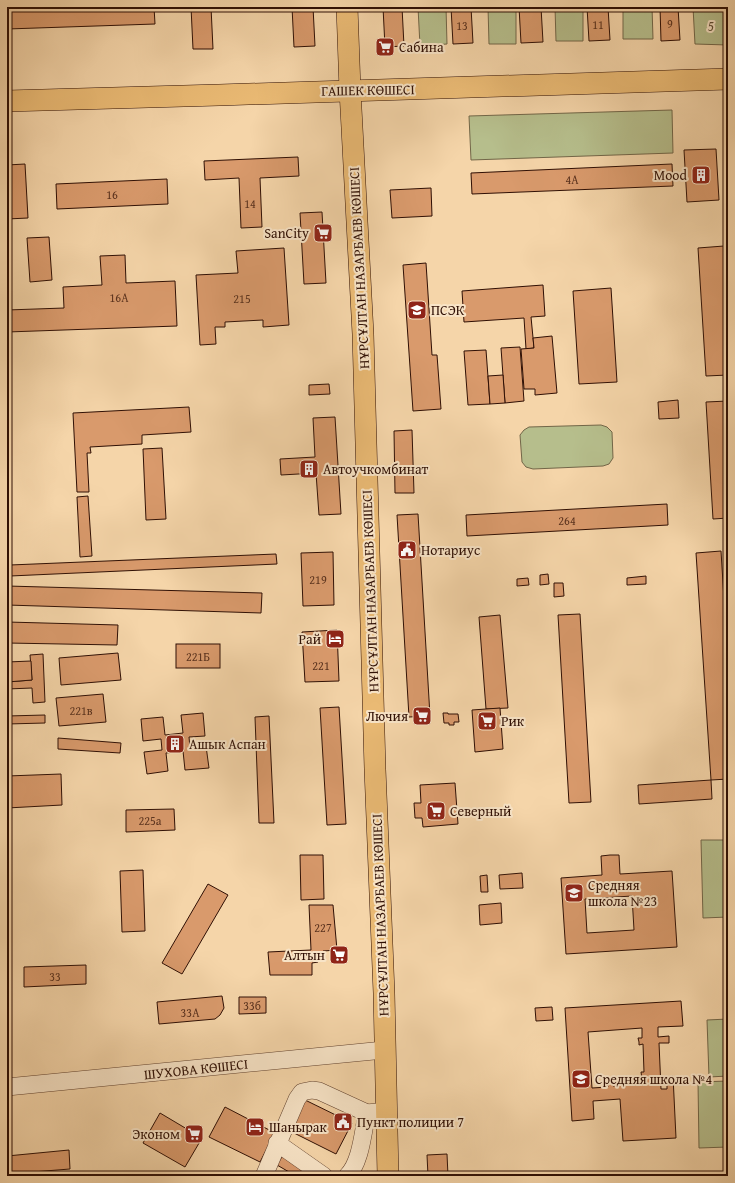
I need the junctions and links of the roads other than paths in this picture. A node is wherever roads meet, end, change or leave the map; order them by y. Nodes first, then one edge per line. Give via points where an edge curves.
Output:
1 (348, 7) edge
2 (728, 79) edge
3 (350, 90) junction
4 (7, 101) edge
5 (384, 1050) junction
6 (7, 1087) edge
7 (377, 1112) junction
8 (277, 1143) junction
9 (264, 1176) edge
10 (324, 1176) edge
11 (347, 1176) edge
12 (388, 1176) edge

1 - 3 main road, НҰРСҰЛТАН НАЗАРБАЕВ КӨШЕСІ
2 - 3 main road, ГАШЕК КӨШЕСІ
3 - 4 main road, ГАШЕК КӨШЕСІ
3 - 5 main road, НҰРСҰЛТАН НАЗАРБАЕВ КӨШЕСІ via 363,334
5 - 6 street, ШУХОВА КӨШЕСІ
5 - 7 main road, НҰРСҰЛТАН НАЗАРБАЕВ КӨШЕСІ
7 - 8 street via 319,1091 306,1090 297,1099
7 - 11 street via 357,1161
7 - 12 main road, НҰРСҰЛТАН НАЗАРБАЕВ КӨШЕСІ
8 - 9 street
8 - 10 street

